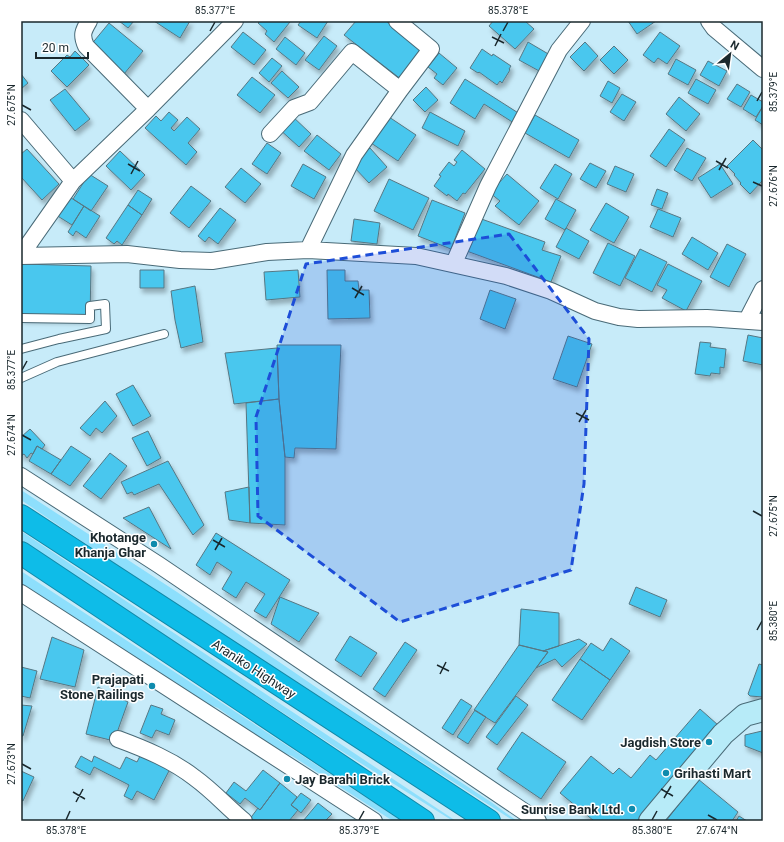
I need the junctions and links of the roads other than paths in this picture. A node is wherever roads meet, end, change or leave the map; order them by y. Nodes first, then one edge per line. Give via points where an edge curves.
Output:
1 (89, 21) edge
2 (234, 21) edge
3 (397, 21) edge
4 (582, 21) edge
5 (709, 21) edge
6 (763, 69) edge
7 (400, 90) junction
8 (148, 109) junction
9 (21, 120) edge
10 (270, 134) dead end
11 (73, 181) junction
12 (308, 250) junction
13 (21, 255) edge
14 (454, 263) junction
15 (763, 289) edge
16 (21, 318) edge
17 (755, 321) edge
18 (164, 334) dead end
19 (21, 349) edge
20 (21, 378) edge
21 (21, 476) edge
22 (21, 516) edge
23 (21, 553) edge
24 (21, 593) edge
25 (763, 710) edge
26 (118, 739) dead end
27 (244, 821) edge
28 (374, 821) edge
29 (423, 821) edge
30 (488, 821) edge
31 (538, 821) edge
32 (650, 821) edge

1 - 8 street via 82,38 86,46
2 - 8 street
3 - 7 street via 432,49
4 - 14 street via 559,50 488,186
5 - 6 street
7 - 10 street via 352,52 310,102 294,108
7 - 12 street via 354,155
8 - 11 street
9 - 11 street
11 - 13 street
12 - 13 street via 267,252 212,260 180,260 126,254
12 - 14 street via 416,256
14 - 17 street via 506,276 550,291 595,311 618,317
15 - 17 street
16 - 19 lane via 90,319 90,306 105,304 106,329
18 - 20 lane via 57,362
21 - 31 street via 166,570
22 - 30 highway, Araniko Highway
23 - 29 highway
24 - 28 street
25 - 32 main road via 745,715 723,734
26 - 27 street via 145,748 182,768

